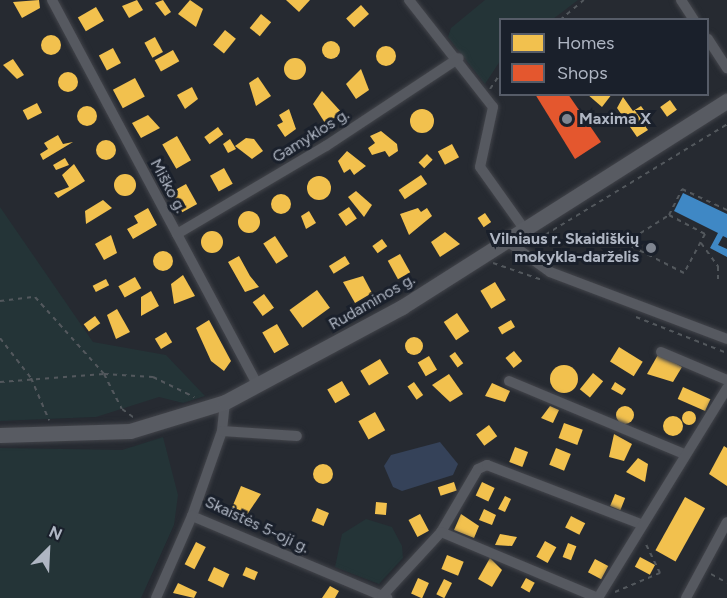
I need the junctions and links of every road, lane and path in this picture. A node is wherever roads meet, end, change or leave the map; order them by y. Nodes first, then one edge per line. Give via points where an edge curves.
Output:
1 (52, 0) edge
2 (409, 0) edge
3 (584, 0) edge
4 (681, 0) edge
5 (562, 18) edge
6 (693, 18) edge
7 (709, 41) edge
8 (459, 58) junction
9 (727, 68) edge
10 (499, 76) edge
11 (485, 94) junction
12 (727, 101) edge
13 (727, 123) edge
14 (727, 210) edge
15 (669, 215) junction
16 (525, 230) junction
17 (177, 234) junction
18 (701, 242) junction
19 (512, 247) junction
20 (510, 268) dead end
21 (718, 282) dead end
22 (0, 302) edge
23 (0, 338) edge
24 (727, 339) edge
25 (661, 352) dead end
26 (104, 374) junction
27 (31, 378) junction
28 (727, 380) edge
29 (509, 381) dead end
30 (0, 382) edge
31 (258, 386) junction
32 (727, 388) edge
33 (219, 404) junction
34 (148, 428) junction
35 (222, 432) junction
36 (0, 435) edge
37 (56, 436) junction
38 (297, 436) dead end
39 (684, 454) junction
40 (192, 516) junction
41 (727, 522) edge
42 (639, 527) junction
43 (441, 532) junction
44 (702, 569) junction
45 (727, 583) edge
46 (385, 597) edge
47 (157, 598) edge
48 (598, 598) edge
49 (686, 598) edge

1 - 17 street, Miško g.
2 - 8 street
3 - 5 path
4 - 6 street
7 - 9 street
8 - 11 street
8 - 17 street, Gamyklos g. via 326,146
10 - 11 path
11 - 16 street via 492,107 480,167
12 - 16 main road, Rudaminos g.
13 - 19 path
14 - 15 path via 682,189
15 - 18 path via 705,234
15 - 18 path via 624,243 684,273
16 - 19 main road, Rudaminos g.
17 - 31 street, Miško g.
18 - 21 path via 718,266
19 - 20 path
19 - 24 street via 550,272
19 - 31 main road, Rudaminos g.
22 - 26 path via 35,297
23 - 27 path
25 - 28 street
26 - 27 path
26 - 33 path via 153,378
26 - 34 path via 122,409
27 - 30 path
27 - 37 path
29 - 39 street
31 - 33 main road, Rudaminos g.
32 - 39 street
33 - 34 main road, Rudaminos g.
33 - 35 street, Skaistės 5-oji g.
34 - 37 main road, Rudaminos g.
35 - 38 street
35 - 40 street, Skaistės 5-oji g.
36 - 37 main road, Rudaminos g.
39 - 42 street
40 - 46 street, Skaistės 5-oji g.
40 - 47 street
41 - 44 street
42 - 43 street via 487,465 478,469
42 - 48 street
42 - 48 path via 660,573 645,584
43 - 46 street
43 - 48 street
44 - 45 path
44 - 49 street

